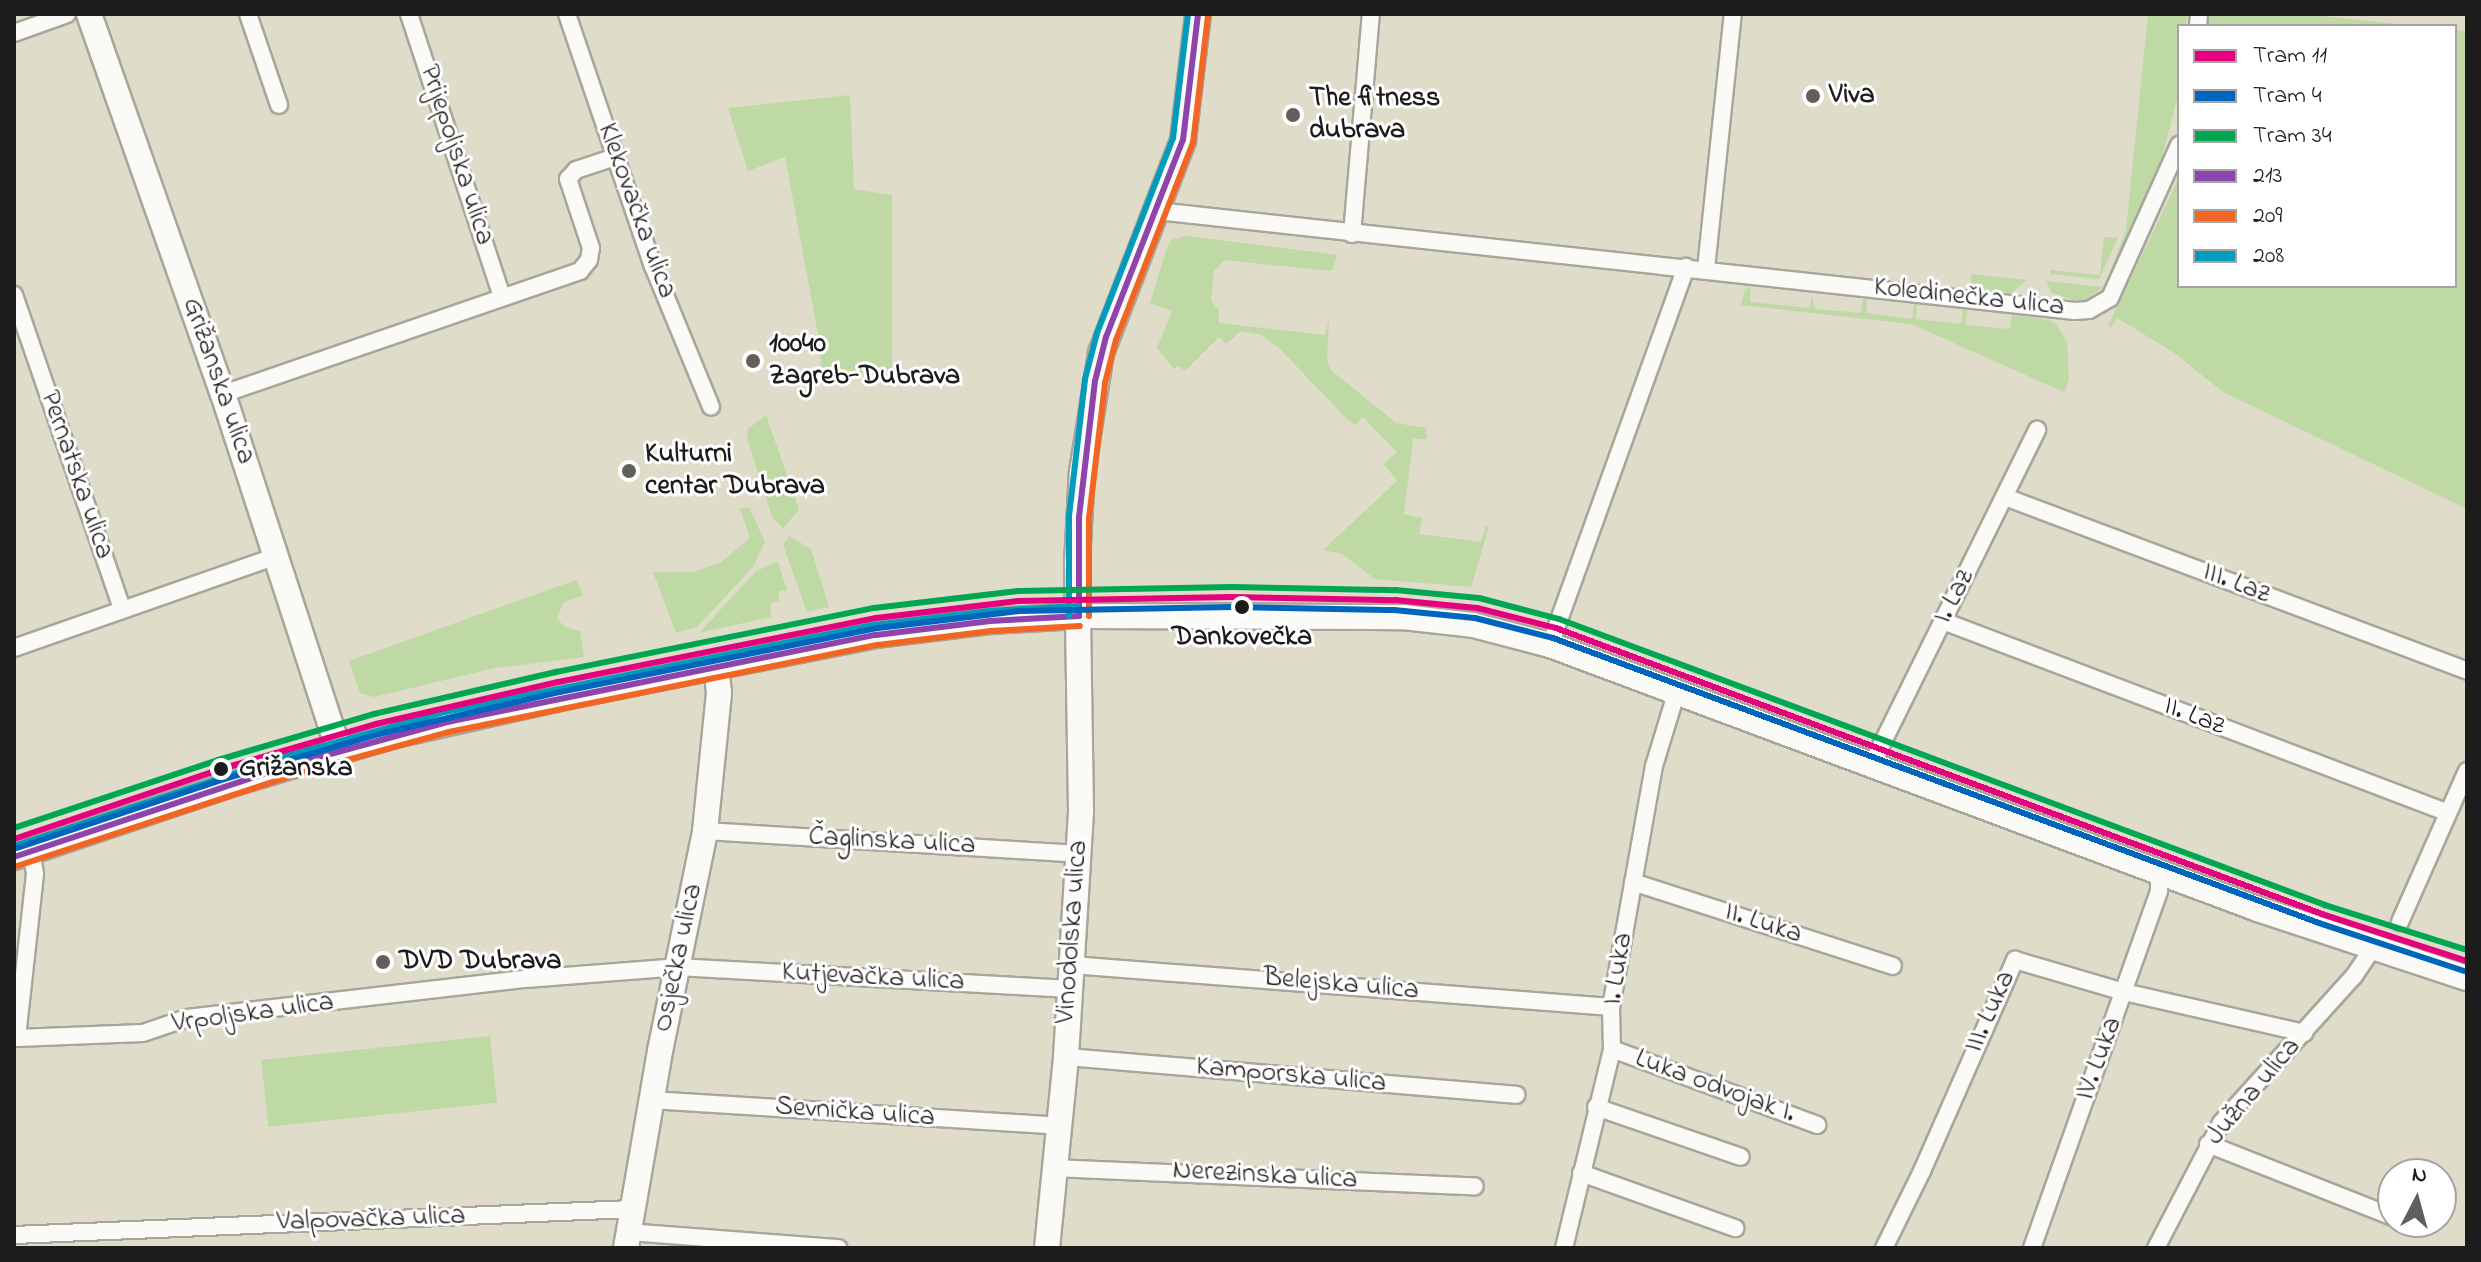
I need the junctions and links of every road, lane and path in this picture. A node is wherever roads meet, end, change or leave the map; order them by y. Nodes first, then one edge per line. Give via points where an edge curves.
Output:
1 (67, 14) edge
2 (89, 14) edge
3 (248, 14) edge
4 (409, 14) edge
5 (567, 14) edge
6 (1198, 14) edge
7 (1371, 14) edge
8 (1733, 14) edge
9 (14, 33) edge
10 (279, 105) dead end
11 (2177, 150) edge
12 (615, 157) junction
13 (1157, 211) junction
14 (1352, 234) junction
15 (1686, 267) junction
16 (1706, 269) junction
17 (14, 295) edge
18 (502, 297) junction
19 (223, 394) junction
20 (711, 407) dead end
21 (2037, 430) dead end
22 (2005, 497) junction
23 (276, 556) junction
24 (122, 609) junction
25 (1079, 616) junction
26 (1943, 621) junction
27 (1550, 645) junction
28 (14, 648) edge
29 (716, 666) junction
30 (2467, 671) edge
31 (1677, 691) junction
32 (339, 751) junction
33 (1872, 764) junction
34 (2467, 771) edge
35 (2446, 812) junction
36 (705, 831) junction
37 (22, 854) edge
38 (1079, 854) junction
39 (2153, 870) junction
40 (1633, 882) junction
41 (2400, 922) dead end
42 (2373, 948) junction
43 (1893, 966) dead end
44 (677, 967) junction
45 (1071, 977) junction
46 (2467, 978) edge
47 (2124, 992) junction
48 (1611, 1007) junction
49 (2304, 1033) junction
50 (1612, 1049) junction
51 (1066, 1057) junction
52 (1516, 1095) dead end
53 (651, 1100) junction
54 (1596, 1107) junction
55 (1817, 1125) dead end
56 (1059, 1126) junction
57 (2208, 1144) junction
58 (1741, 1157) dead end
59 (1055, 1168) junction
60 (1581, 1173) junction
61 (1475, 1186) dead end
62 (2377, 1211) edge
63 (1735, 1228) dead end
64 (629, 1230) edge
65 (14, 1235) edge
66 (838, 1248) edge
67 (1047, 1248) edge
68 (1564, 1248) edge
69 (1884, 1248) edge
70 (2032, 1248) edge
71 (2156, 1248) edge

1 - 9 street
2 - 19 main road, Grižanska ulica
3 - 10 street
4 - 18 street, Prijepoljska ulica
5 - 12 street, Klekovačka ulica
6 - 13 main road, Vinodolska ulica via 1183,140
7 - 14 street
8 - 16 street
11 - 16 street, Koledinečka ulica via 2110,298 2089,310
12 - 18 street via 576,170 568,179 591,248 586,267
12 - 20 street, Klekovačka ulica
13 - 14 street, Koledinečka ulica
13 - 25 main road, Vinodolska ulica via 1117,308 1095,381 1080,502
14 - 15 street, Koledinečka ulica
15 - 16 street, Koledinečka ulica
15 - 27 street
17 - 24 street, Pernatska ulica
18 - 19 street
19 - 23 main road, Grižanska ulica
21 - 22 street, I. Laz
22 - 26 street, I. Laz
22 - 30 street, III. Laz
23 - 24 street
23 - 32 main road, Grižanska ulica
24 - 28 street
25 - 27 main road via 1403,617 1473,625
25 - 29 main road via 912,630
25 - 38 main road, Vinodolska ulica
26 - 33 street, I. Laz
26 - 35 street, II. Laz
27 - 31 main road
29 - 32 main road via 447,722
29 - 36 main road, Osječka ulica via 719,693
31 - 33 main road
31 - 40 street, I. Luka via 1658,746
32 - 37 main road
33 - 39 main road
34 - 35 street
35 - 41 street
36 - 38 street, Čaglinska ulica
36 - 44 main road, Osječka ulica
37 - 44 street, Vrpoljska ulica via 35,876 17,1038 143,1033 187,1018
38 - 45 main road, Vinodolska ulica
39 - 42 main road
39 - 47 street, IV. Luka via 2159,891
40 - 43 street, II. Luka
40 - 48 street, I. Luka
42 - 46 main road
42 - 49 street, Južna ulica
44 - 45 street, Kutjevačka ulica
44 - 53 main road, Osječka ulica
45 - 48 street, Belejska ulica
45 - 51 main road, Vinodolska ulica
47 - 49 street, III. Luka
47 - 69 street, III. Luka via 2028,961 2010,963
47 - 70 street, IV. Luka
48 - 50 street, I. Luka
49 - 57 street, Južna ulica via 2246,1093
50 - 54 street, I. Luka
50 - 55 street, Luka odvojak I.
51 - 52 street, Kamporska ulica
51 - 56 main road, Vinodolska ulica
53 - 56 street, Sevnička ulica
53 - 64 main road, Osječka ulica
54 - 58 street
54 - 60 street, I. Luka
56 - 59 main road, Vinodolska ulica
57 - 62 street
57 - 71 street, Južna ulica
59 - 61 street, Nerezinska ulica
59 - 67 main road, Vinodolska ulica
60 - 63 street
60 - 68 street, I. Luka
64 - 65 street, Valpovačka ulica
64 - 66 street, Valpovačka ulica

